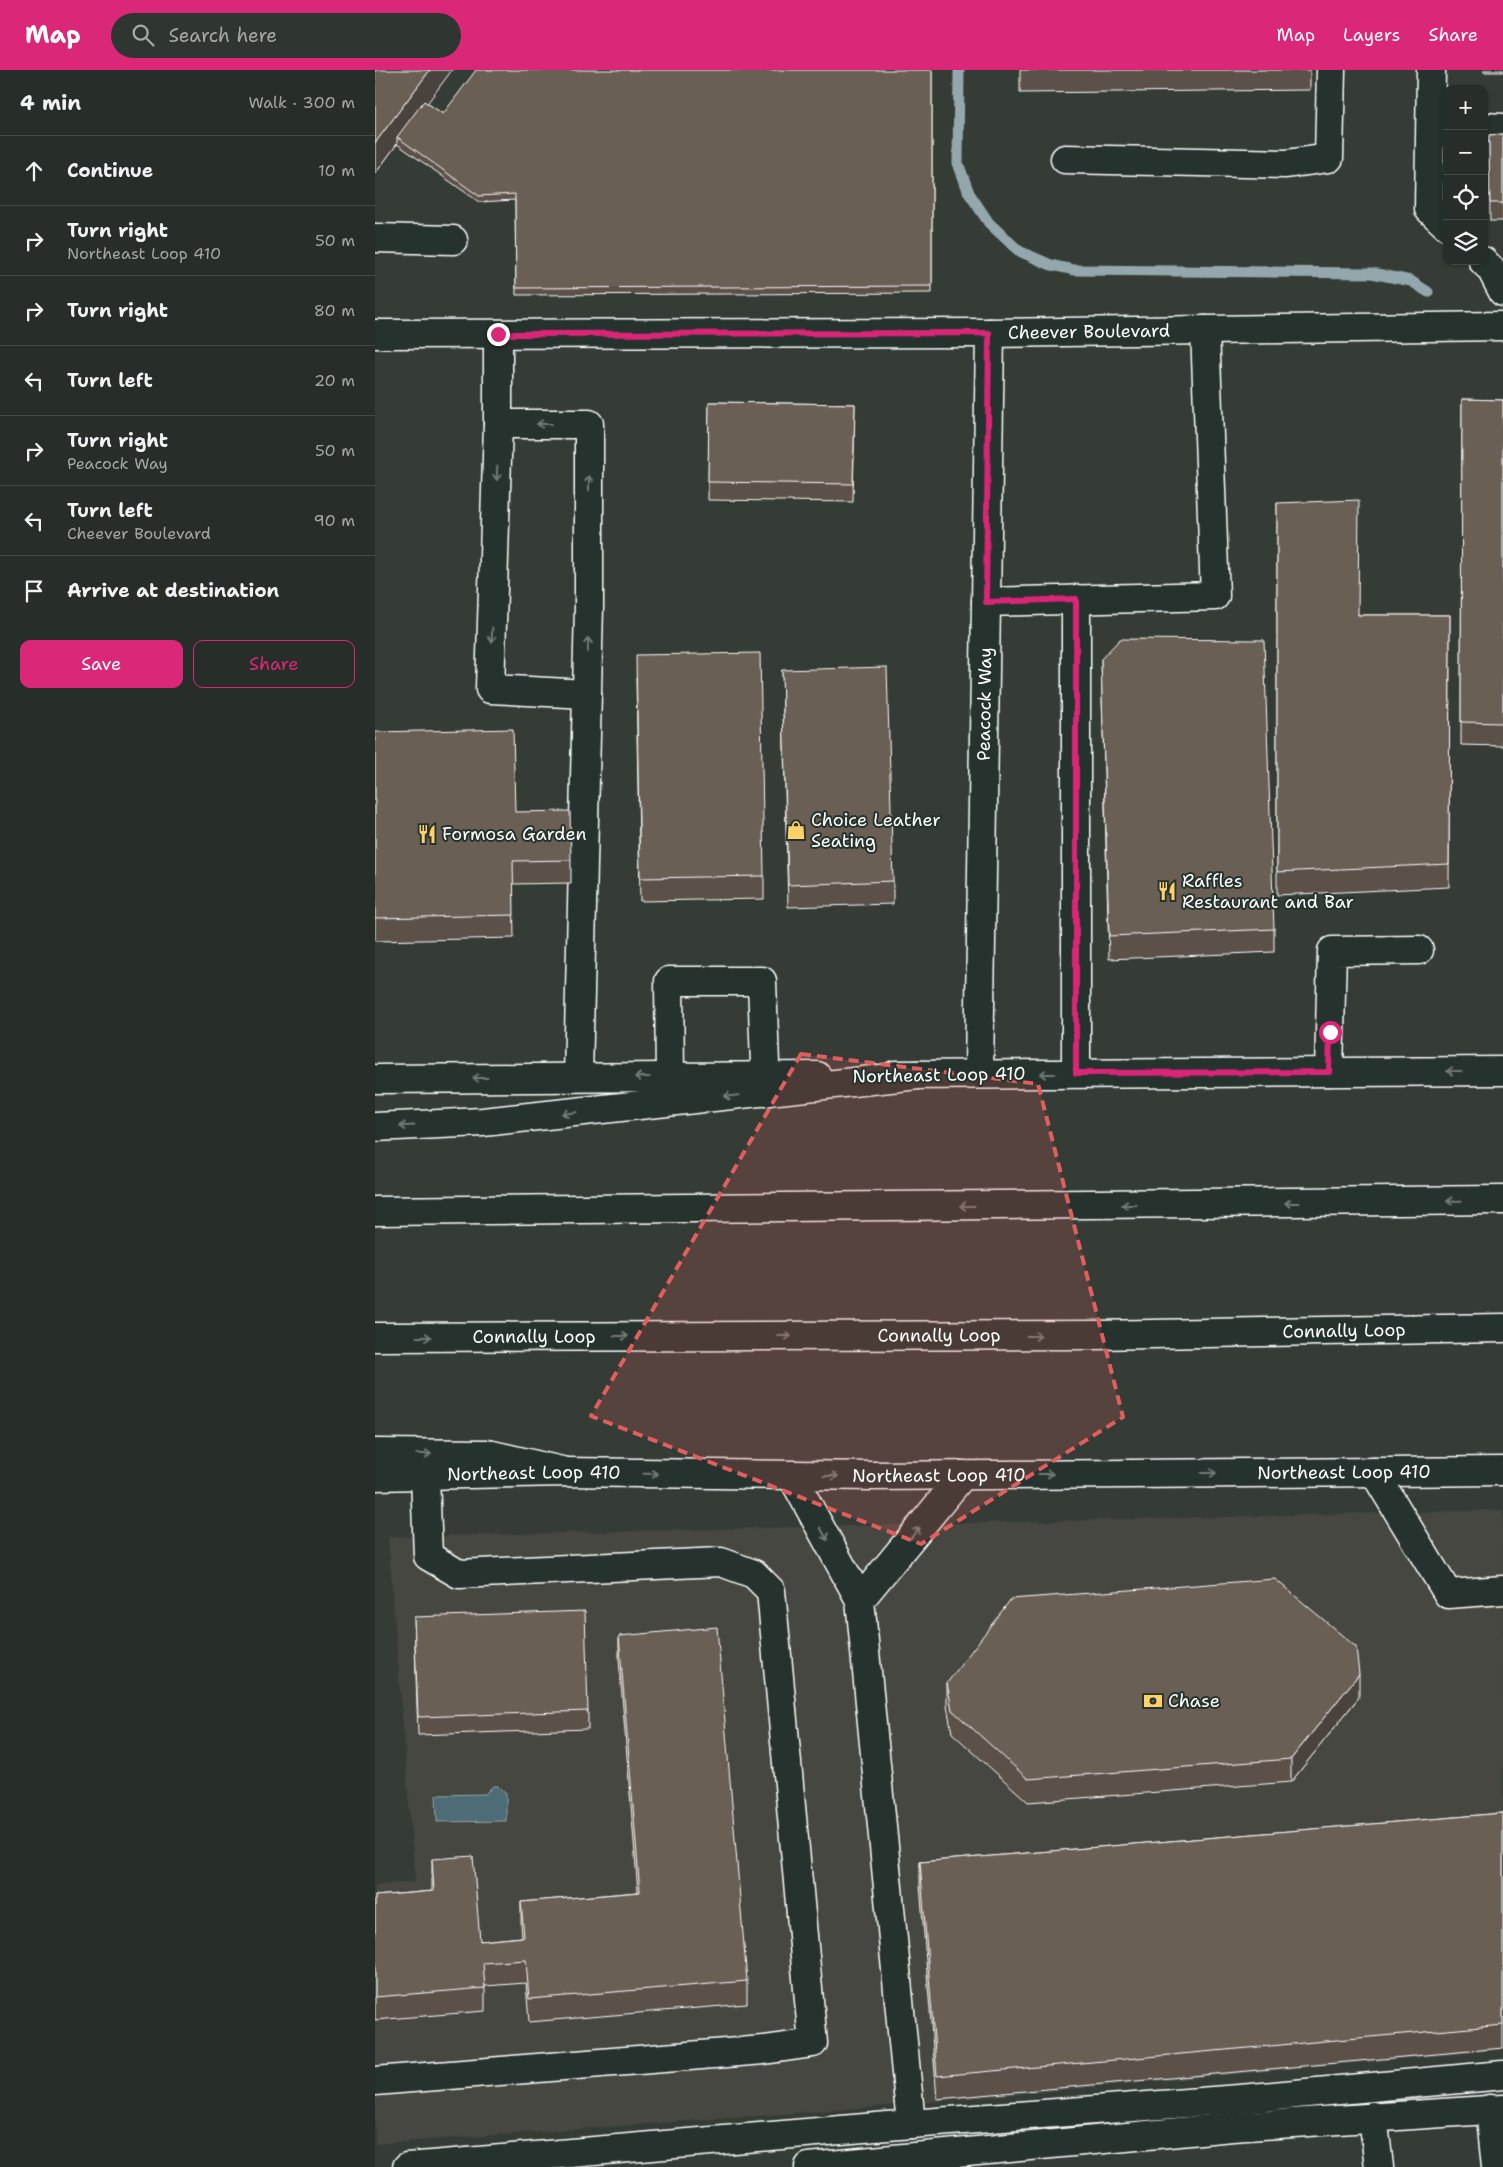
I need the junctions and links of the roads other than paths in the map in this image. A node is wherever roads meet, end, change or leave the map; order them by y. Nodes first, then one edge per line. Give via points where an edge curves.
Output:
1 (1331, 70) edge
2 (1431, 70) edge
3 (1438, 127) edge
4 (1488, 127) edge
5 (1503, 128) edge
6 (1065, 159) dead end
7 (1443, 222) edge
8 (375, 238) edge
9 (453, 240) dead end
10 (1487, 265) edge
11 (1503, 292) edge
12 (1503, 326) edge
13 (1205, 330) junction
14 (989, 333) junction
15 (375, 334) edge
16 (498, 334) junction
17 (498, 424) junction
18 (1076, 599) junction
19 (986, 602) junction
20 (587, 694) junction
21 (1419, 950) dead end
22 (1503, 1071) edge
23 (1329, 1072) junction
24 (1076, 1073) junction
25 (979, 1074) junction
26 (670, 1076) junction
27 (578, 1077) junction
28 (375, 1078) edge
29 (766, 1084) junction
30 (375, 1127) edge
31 (1503, 1200) edge
32 (375, 1211) edge
33 (1503, 1328) edge
34 (375, 1337) edge
35 (375, 1453) edge
36 (1503, 1471) edge
37 (566, 1472) junction
38 (1374, 1472) junction
39 (963, 1475) junction
40 (375, 1476) edge
41 (425, 1476) junction
42 (792, 1476) junction
43 (1503, 1590) edge
44 (860, 1600) junction
45 (1503, 2075) edge
46 (375, 2081) edge
47 (1497, 2109) edge
48 (1373, 2116) junction
49 (911, 2124) junction
50 (407, 2167) edge
51 (809, 2167) edge
52 (1379, 2167) edge
53 (1496, 2167) edge

1 - 6 main road via 1329,158 1286,164
2 - 3 main road
3 - 7 main road via 1429,208
4 - 5 main road
8 - 9 main road
10 - 11 main road
12 - 13 main road, Cheever Boulevard
13 - 14 main road, Cheever Boulevard
13 - 18 main road via 1215,596
14 - 16 main road, Cheever Boulevard
14 - 19 main road, Peacock Way
15 - 16 main road, Cheever Boulevard
16 - 17 main road
20 -> 17 main road via 589,424
17 -> 20 main road via 490,689
18 - 19 main road
18 - 24 main road
19 - 25 main road, Peacock Way
20 - 27 main road
21 - 23 main road via 1332,951
22 -> 23 main road, Northeast Loop 410
23 - 24 main road, Northeast Loop 410
24 -> 25 main road, Northeast Loop 410
25 - 29 main road, Northeast Loop 410
26 -> 27 main road
26 - 29 main road
26 - 29 main road via 669,981 762,981
27 -> 28 main road
29 -> 30 main road via 483,1122
31 -> 32 main road
34 -> 33 main road, Connally Loop via 1095,1335
35 -> 37 main road via 488,1454
36 - 38 main road, Northeast Loop 410
37 - 41 main road, Northeast Loop 410
37 -> 42 main road, Northeast Loop 410
39 -> 38 main road, Northeast Loop 410
38 - 43 main road via 1448,1594
42 -> 39 main road, Northeast Loop 410
44 -> 39 main road
40 - 41 main road, Northeast Loop 410
41 - 46 main road via 428,1556 459,1574 721,1562 754,1574 771,1591 813,2043 764,2050
42 -> 44 main road
44 - 49 main road
45 - 49 main road
47 - 48 main road
47 - 53 main road
48 - 51 main road
48 - 52 main road
49 - 50 main road

